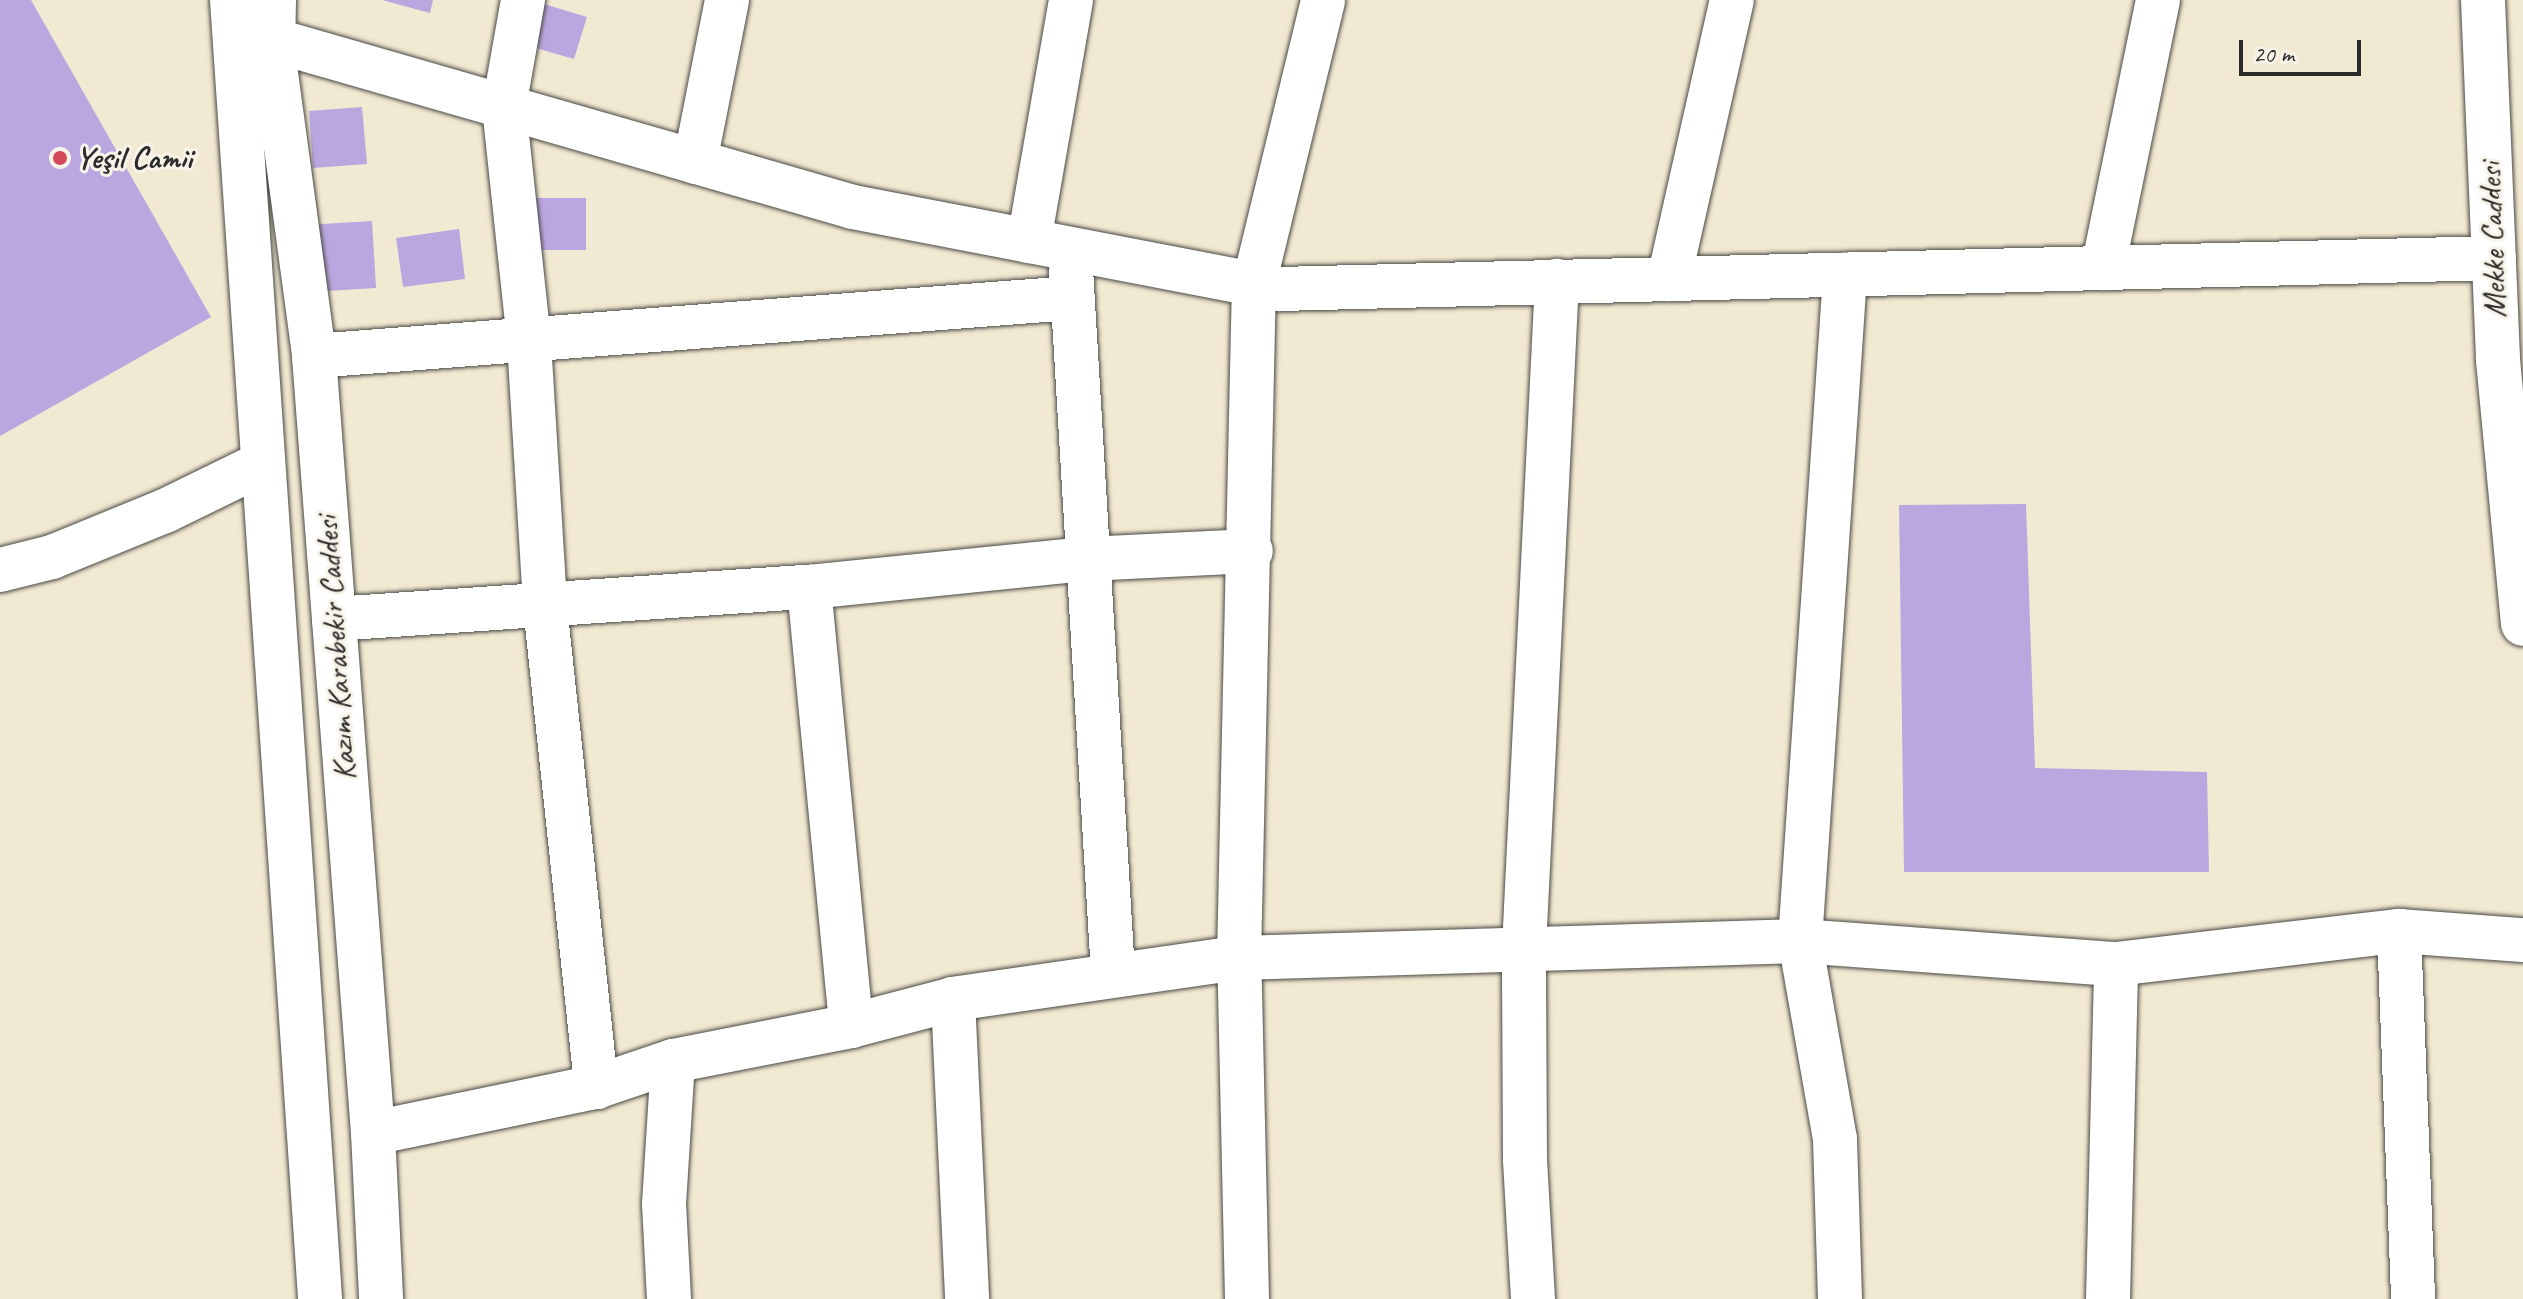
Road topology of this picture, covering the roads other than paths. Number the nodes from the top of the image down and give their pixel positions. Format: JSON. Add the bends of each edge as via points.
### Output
{"nodes":[{"id":1,"x":232,"y":0,"type":"edge"},
{"id":2,"x":523,"y":0,"type":"edge"},
{"id":3,"x":727,"y":0,"type":"edge"},
{"id":4,"x":1071,"y":0,"type":"edge"},
{"id":5,"x":1323,"y":0,"type":"edge"},
{"id":6,"x":1732,"y":0,"type":"edge"},
{"id":7,"x":2158,"y":0,"type":"edge"},
{"id":8,"x":2483,"y":0,"type":"edge"},
{"id":9,"x":273,"y":20,"type":"edge"},
{"id":10,"x":504,"y":107,"type":"junction"},
{"id":11,"x":695,"y":162,"type":"junction"},
{"id":12,"x":1049,"y":245,"type":"junction"},
{"id":13,"x":2494,"y":258,"type":"junction"},
{"id":14,"x":2103,"y":268,"type":"junction"},
{"id":15,"x":1845,"y":275,"type":"junction"},
{"id":16,"x":1669,"y":279,"type":"junction"},
{"id":17,"x":1557,"y":281,"type":"junction"},
{"id":18,"x":1254,"y":284,"type":"junction"},
{"id":19,"x":1072,"y":298,"type":"junction"},
{"id":20,"x":529,"y":342,"type":"junction"},
{"id":21,"x":314,"y":356,"type":"junction"},
{"id":22,"x":261,"y":464,"type":"junction"},
{"id":23,"x":1251,"y":551,"type":"junction"},
{"id":24,"x":1087,"y":559,"type":"junction"},
{"id":25,"x":0,"y":570,"type":"edge"},
{"id":26,"x":809,"y":587,"type":"junction"},
{"id":27,"x":545,"y":606,"type":"junction"},
{"id":28,"x":334,"y":619,"type":"junction"},
{"id":29,"x":2523,"y":624,"type":"edge"},
{"id":30,"x":2399,"y":931,"type":"junction"},
{"id":31,"x":2523,"y":940,"type":"edge"},
{"id":32,"x":1800,"y":941,"type":"junction"},
{"id":33,"x":1524,"y":948,"type":"junction"},
{"id":34,"x":1239,"y":958,"type":"junction"},
{"id":35,"x":2116,"y":964,"type":"junction"},
{"id":36,"x":1113,"y":973,"type":"junction"},
{"id":37,"x":953,"y":999,"type":"junction"},
{"id":38,"x":851,"y":1026,"type":"junction"},
{"id":39,"x":673,"y":1061,"type":"junction"},
{"id":40,"x":596,"y":1087,"type":"junction"},
{"id":41,"x":373,"y":1133,"type":"junction"},
{"id":42,"x":320,"y":1299,"type":"edge"},
{"id":43,"x":381,"y":1299,"type":"edge"},
{"id":44,"x":669,"y":1299,"type":"edge"},
{"id":45,"x":967,"y":1299,"type":"edge"},
{"id":46,"x":1247,"y":1299,"type":"edge"},
{"id":47,"x":1533,"y":1299,"type":"edge"},
{"id":48,"x":1840,"y":1299,"type":"edge"},
{"id":49,"x":2108,"y":1299,"type":"edge"},
{"id":50,"x":2413,"y":1299,"type":"edge"}],
"edges":[{"from":1,"to":22,"type":"street","name":"Kazım Karabekir Caddesi"},
{"from":2,"to":10,"type":"street"},
{"from":3,"to":11,"type":"street"},
{"from":4,"to":12,"type":"street"},
{"from":5,"to":18,"type":"street"},
{"from":6,"to":16,"type":"street"},
{"from":7,"to":14,"type":"street"},
{"from":8,"to":13,"type":"street","name":"Mekke Caddesi"},
{"from":9,"to":10,"type":"street"},
{"from":9,"to":21,"type":"street","name":"Kazım Karabekir Caddesi"},
{"from":10,"to":11,"type":"street"},
{"from":10,"to":20,"type":"street"},
{"from":11,"to":12,"type":"street","via":[[853,207]]},
{"from":12,"to":18,"type":"street"},
{"from":12,"to":19,"type":"street"},
{"from":13,"to":14,"type":"street"},
{"from":13,"to":29,"type":"street","name":"Mekke Caddesi"},
{"from":14,"to":15,"type":"street"},
{"from":15,"to":16,"type":"street"},
{"from":15,"to":32,"type":"street"},
{"from":16,"to":17,"type":"street"},
{"from":17,"to":18,"type":"street","via":[[1279,289]]},
{"from":17,"to":33,"type":"street"},
{"from":18,"to":23,"type":"street"},
{"from":19,"to":20,"type":"street"},
{"from":19,"to":24,"type":"street"},
{"from":20,"to":21,"type":"street"},
{"from":20,"to":27,"type":"street"},
{"from":21,"to":28,"type":"street","name":"Kazım Karabekir Caddesi"},
{"from":22,"to":25,"type":"street","via":[[52,557]]},
{"from":22,"to":42,"type":"street","name":"Kazım Karabekir Caddesi"},
{"from":23,"to":24,"type":"street"},
{"from":23,"to":34,"type":"street"},
{"from":24,"to":26,"type":"street"},
{"from":24,"to":36,"type":"street"},
{"from":26,"to":27,"type":"street"},
{"from":26,"to":38,"type":"street"},
{"from":27,"to":28,"type":"street"},
{"from":27,"to":40,"type":"street"},
{"from":28,"to":41,"type":"street","name":"Kazım Karabekir Caddesi"},
{"from":30,"to":31,"type":"street"},
{"from":30,"to":35,"type":"street"},
{"from":30,"to":50,"type":"street"},
{"from":32,"to":33,"type":"street"},
{"from":32,"to":35,"type":"street"},
{"from":32,"to":48,"type":"street","via":[[1835,1139]]},
{"from":33,"to":34,"type":"street"},
{"from":33,"to":47,"type":"street","via":[[1525,1160]]},
{"from":34,"to":36,"type":"street"},
{"from":34,"to":46,"type":"street"},
{"from":35,"to":49,"type":"street"},
{"from":36,"to":37,"type":"street"},
{"from":37,"to":38,"type":"street"},
{"from":37,"to":45,"type":"street"},
{"from":38,"to":39,"type":"street"},
{"from":39,"to":40,"type":"street"},
{"from":39,"to":44,"type":"street","via":[[664,1204]]},
{"from":40,"to":41,"type":"street"},
{"from":41,"to":43,"type":"street","name":"Kazım Karabekir Caddesi"}]}
